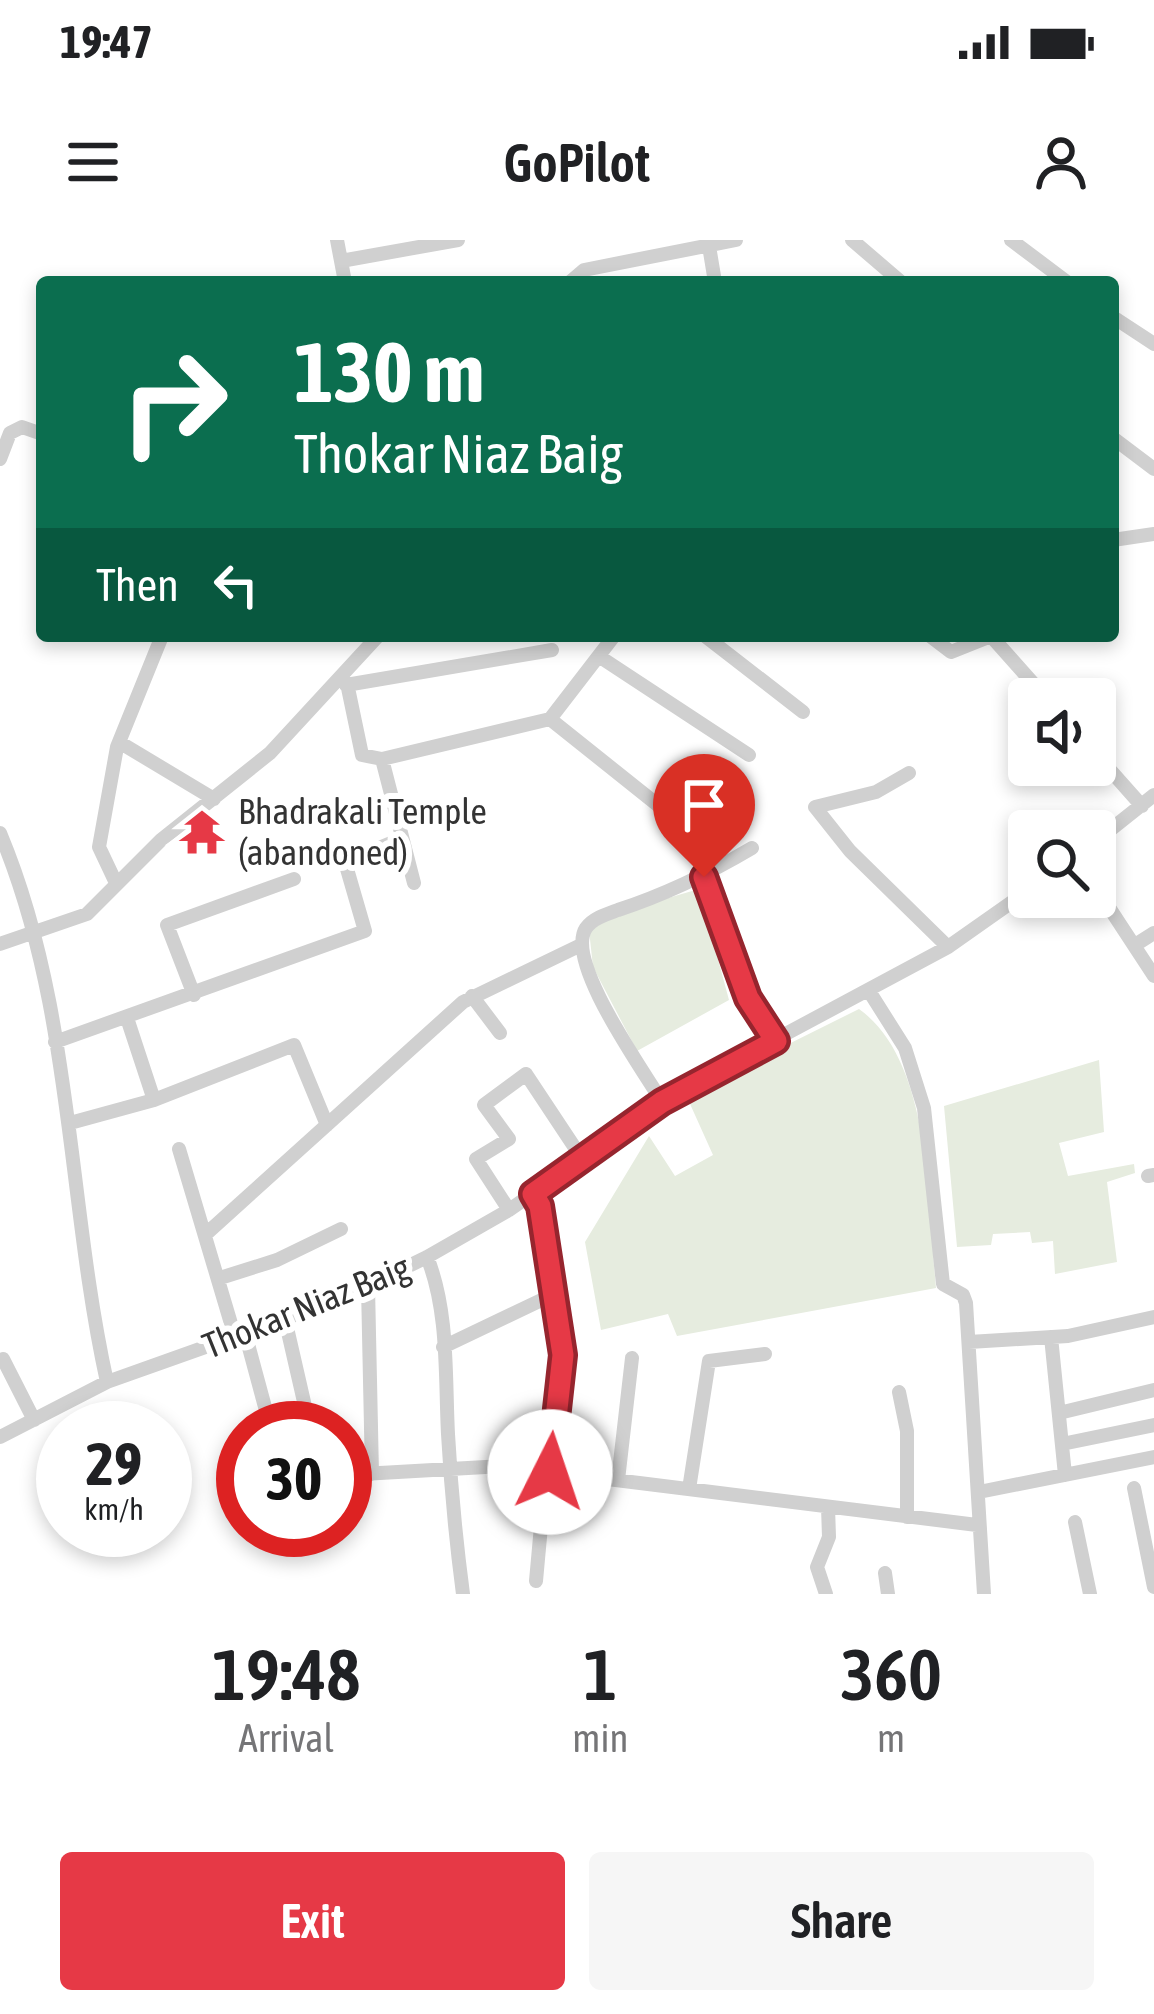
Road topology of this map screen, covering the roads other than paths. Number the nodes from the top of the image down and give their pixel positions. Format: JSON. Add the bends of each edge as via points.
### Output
{"nodes":[{"id":1,"x":337,"y":240,"type":"edge"},
{"id":2,"x":458,"y":240,"type":"edge"},
{"id":3,"x":736,"y":240,"type":"edge"},
{"id":4,"x":853,"y":240,"type":"edge"},
{"id":5,"x":1011,"y":240,"type":"edge"},
{"id":6,"x":709,"y":242,"type":"edge"},
{"id":7,"x":341,"y":261,"type":"junction"},
{"id":8,"x":344,"y":276,"type":"edge"},
{"id":9,"x":577,"y":276,"type":"edge"},
{"id":10,"x":714,"y":276,"type":"edge"},
{"id":11,"x":894,"y":276,"type":"edge"},
{"id":12,"x":1059,"y":276,"type":"edge"},
{"id":13,"x":1119,"y":321,"type":"edge"},
{"id":14,"x":1154,"y":344,"type":"edge"},
{"id":15,"x":36,"y":432,"type":"edge"},
{"id":16,"x":1119,"y":443,"type":"edge"},
{"id":17,"x":0,"y":459,"type":"edge"},
{"id":18,"x":1154,"y":469,"type":"edge"},
{"id":19,"x":1154,"y":534,"type":"edge"},
{"id":20,"x":1119,"y":539,"type":"edge"},
{"id":21,"x":160,"y":642,"type":"edge"},
{"id":22,"x":374,"y":642,"type":"edge"},
{"id":23,"x":610,"y":642,"type":"edge"},
{"id":24,"x":713,"y":642,"type":"edge"},
{"id":25,"x":938,"y":642,"type":"edge"},
{"id":26,"x":976,"y":642,"type":"edge"},
{"id":27,"x":996,"y":642,"type":"edge"},
{"id":28,"x":552,"y":650,"type":"dead end"},
{"id":29,"x":600,"y":657,"type":"junction"},
{"id":30,"x":1028,"y":678,"type":"edge"},
{"id":31,"x":344,"y":682,"type":"junction"},
{"id":32,"x":803,"y":712,"type":"dead end"},
{"id":33,"x":550,"y":719,"type":"junction"},
{"id":34,"x":119,"y":742,"type":"junction"},
{"id":35,"x":749,"y":755,"type":"dead end"},
{"id":36,"x":382,"y":759,"type":"junction"},
{"id":37,"x":1116,"y":772,"type":"edge"},
{"id":38,"x":909,"y":773,"type":"dead end"},
{"id":39,"x":214,"y":799,"type":"junction"},
{"id":40,"x":1148,"y":800,"type":"edge"},
{"id":41,"x":669,"y":814,"type":"dead end"},
{"id":42,"x":1116,"y":825,"type":"edge"},
{"id":43,"x":0,"y":833,"type":"edge"},
{"id":44,"x":401,"y":838,"type":"junction"},
{"id":45,"x":752,"y":848,"type":"dead end"},
{"id":46,"x":704,"y":877,"type":"junction"},
{"id":47,"x":294,"y":879,"type":"dead end"},
{"id":48,"x":116,"y":883,"type":"junction"},
{"id":49,"x":414,"y":883,"type":"dead end"},
{"id":50,"x":1008,"y":905,"type":"edge"},
{"id":51,"x":1116,"y":917,"type":"edge"},
{"id":52,"x":1154,"y":933,"type":"edge"},
{"id":53,"x":33,"y":936,"type":"junction"},
{"id":54,"x":0,"y":944,"type":"edge"},
{"id":55,"x":581,"y":944,"type":"junction"},
{"id":56,"x":1135,"y":945,"type":"junction"},
{"id":57,"x":949,"y":947,"type":"junction"},
{"id":58,"x":1154,"y":976,"type":"edge"},
{"id":59,"x":869,"y":991,"type":"junction"},
{"id":60,"x":194,"y":995,"type":"junction"},
{"id":61,"x":472,"y":996,"type":"junction"},
{"id":62,"x":127,"y":1018,"type":"junction"},
{"id":63,"x":500,"y":1034,"type":"dead end"},
{"id":64,"x":776,"y":1041,"type":"junction"},
{"id":65,"x":56,"y":1042,"type":"junction"},
{"id":66,"x":154,"y":1100,"type":"junction"},
{"id":67,"x":662,"y":1102,"type":"junction"},
{"id":68,"x":70,"y":1123,"type":"junction"},
{"id":69,"x":327,"y":1125,"type":"junction"},
{"id":70,"x":179,"y":1149,"type":"dead end"},
{"id":71,"x":584,"y":1160,"type":"junction"},
{"id":72,"x":533,"y":1194,"type":"junction"},
{"id":73,"x":509,"y":1210,"type":"junction"},
{"id":74,"x":340,"y":1229,"type":"dead end"},
{"id":75,"x":206,"y":1234,"type":"junction"},
{"id":76,"x":427,"y":1257,"type":"junction"},
{"id":77,"x":220,"y":1278,"type":"junction"},
{"id":78,"x":368,"y":1287,"type":"junction"},
{"id":79,"x":552,"y":1294,"type":"junction"},
{"id":80,"x":1154,"y":1317,"type":"edge"},
{"id":81,"x":285,"y":1319,"type":"junction"},
{"id":82,"x":240,"y":1335,"type":"junction"},
{"id":83,"x":1051,"y":1337,"type":"junction"},
{"id":84,"x":968,"y":1342,"type":"junction"},
{"id":85,"x":443,"y":1347,"type":"junction"},
{"id":86,"x":765,"y":1354,"type":"dead end"},
{"id":87,"x":632,"y":1358,"type":"dead end"},
{"id":88,"x":3,"y":1359,"type":"dead end"},
{"id":89,"x":107,"y":1382,"type":"junction"},
{"id":90,"x":1154,"y":1390,"type":"edge"},
{"id":91,"x":899,"y":1392,"type":"dead end"},
{"id":92,"x":263,"y":1401,"type":"edge"},
{"id":93,"x":304,"y":1401,"type":"edge"},
{"id":94,"x":370,"y":1401,"type":"edge"},
{"id":95,"x":1059,"y":1413,"type":"junction"},
{"id":96,"x":34,"y":1420,"type":"junction"},
{"id":97,"x":1154,"y":1425,"type":"edge"},
{"id":98,"x":0,"y":1437,"type":"edge"},
{"id":99,"x":1062,"y":1444,"type":"junction"},
{"id":100,"x":1154,"y":1456,"type":"edge"},
{"id":101,"x":450,"y":1470,"type":"junction"},
{"id":102,"x":548,"y":1472,"type":"junction"},
{"id":103,"x":372,"y":1474,"type":"edge"},
{"id":104,"x":1065,"y":1475,"type":"junction"},
{"id":105,"x":618,"y":1480,"type":"junction"},
{"id":106,"x":1134,"y":1488,"type":"dead end"},
{"id":107,"x":689,"y":1489,"type":"junction"},
{"id":108,"x":980,"y":1492,"type":"junction"},
{"id":109,"x":828,"y":1507,"type":"junction"},
{"id":110,"x":907,"y":1516,"type":"junction"},
{"id":111,"x":1075,"y":1522,"type":"dead end"},
{"id":112,"x":976,"y":1526,"type":"junction"},
{"id":113,"x":885,"y":1574,"type":"dead end"},
{"id":114,"x":536,"y":1581,"type":"dead end"},
{"id":115,"x":1154,"y":1587,"type":"edge"},
{"id":116,"x":463,"y":1594,"type":"edge"},
{"id":117,"x":826,"y":1594,"type":"edge"},
{"id":118,"x":888,"y":1594,"type":"edge"},
{"id":119,"x":984,"y":1594,"type":"edge"},
{"id":120,"x":1090,"y":1594,"type":"edge"}],
"edges":[{"from":1,"to":7,"type":"street"},
{"from":2,"to":7,"type":"street"},
{"from":3,"to":6,"type":"street"},
{"from":4,"to":11,"type":"street"},
{"from":5,"to":12,"type":"street"},
{"from":6,"to":9,"type":"street"},
{"from":6,"to":10,"type":"street"},
{"from":7,"to":8,"type":"street"},
{"from":13,"to":14,"type":"street"},
{"from":15,"to":17,"type":"street","via":[[10,433]]},
{"from":16,"to":18,"type":"street"},
{"from":19,"to":20,"type":"street"},
{"from":21,"to":34,"type":"street"},
{"from":22,"to":31,"type":"street"},
{"from":23,"to":29,"type":"street"},
{"from":24,"to":32,"type":"street"},
{"from":25,"to":26,"type":"street","via":[[952,652]]},
{"from":27,"to":30,"type":"street"},
{"from":28,"to":31,"type":"street"},
{"from":29,"to":33,"type":"street"},
{"from":29,"to":35,"type":"street"},
{"from":31,"to":36,"type":"street","via":[[362,755]]},
{"from":31,"to":39,"type":"street"},
{"from":33,"to":36,"type":"street"},
{"from":33,"to":41,"type":"street"},
{"from":34,"to":39,"type":"street"},
{"from":34,"to":48,"type":"street","via":[[99,848]]},
{"from":36,"to":44,"type":"street"},
{"from":37,"to":40,"type":"street"},
{"from":38,"to":57,"type":"street","via":[[876,792],[815,807]]},
{"from":39,"to":48,"type":"street"},
{"from":40,"to":42,"type":"street"},
{"from":43,"to":53,"type":"street"},
{"from":44,"to":49,"type":"street"},
{"from":44,"to":60,"type":"street","via":[[345,862],[365,932]]},
{"from":45,"to":46,"type":"street"},
{"from":46,"to":55,"type":"street","via":[[604,915]]},
{"from":46,"to":64,"type":"street","via":[[748,998]]},
{"from":47,"to":60,"type":"street","via":[[167,926]]},
{"from":48,"to":53,"type":"street","via":[[87,914]]},
{"from":50,"to":57,"type":"street","name":"Thokar Niaz Baig"},
{"from":51,"to":56,"type":"street"},
{"from":52,"to":56,"type":"street"},
{"from":53,"to":54,"type":"street"},
{"from":53,"to":65,"type":"street"},
{"from":55,"to":61,"type":"street"},
{"from":55,"to":67,"type":"street","via":[[604,1006]]},
{"from":56,"to":58,"type":"street"},
{"from":57,"to":59,"type":"street","name":"Thokar Niaz Baig"},
{"from":59,"to":64,"type":"street","name":"Thokar Niaz Baig"},
{"from":59,"to":84,"type":"street","via":[[914,1072],[930,1142],[943,1284],[965,1299]]},
{"from":60,"to":62,"type":"street"},
{"from":61,"to":63,"type":"street"},
{"from":61,"to":69,"type":"street"},
{"from":62,"to":65,"type":"street"},
{"from":62,"to":66,"type":"street"},
{"from":64,"to":67,"type":"street","name":"Thokar Niaz Baig"},
{"from":65,"to":68,"type":"street"},
{"from":66,"to":68,"type":"street"},
{"from":66,"to":69,"type":"street","via":[[294,1045]]},
{"from":67,"to":71,"type":"street","name":"Thokar Niaz Baig"},
{"from":68,"to":89,"type":"street"},
{"from":69,"to":75,"type":"street"},
{"from":70,"to":75,"type":"street"},
{"from":71,"to":72,"type":"street","name":"Thokar Niaz Baig"},
{"from":71,"to":73,"type":"street","via":[[526,1074],[494,1095],[484,1105],[509,1139],[476,1160]]},
{"from":72,"to":73,"type":"street","name":"Thokar Niaz Baig"},
{"from":72,"to":79,"type":"street"},
{"from":73,"to":76,"type":"street","name":"Thokar Niaz Baig"},
{"from":74,"to":77,"type":"street"},
{"from":75,"to":77,"type":"street"},
{"from":76,"to":78,"type":"street","name":"Thokar Niaz Baig"},
{"from":76,"to":85,"type":"street"},
{"from":77,"to":82,"type":"street"},
{"from":78,"to":81,"type":"street","name":"Thokar Niaz Baig"},
{"from":78,"to":94,"type":"street"},
{"from":79,"to":85,"type":"street"},
{"from":79,"to":102,"type":"street","via":[[563,1355]]},
{"from":80,"to":83,"type":"street"},
{"from":81,"to":82,"type":"street","name":"Thokar Niaz Baig"},
{"from":81,"to":93,"type":"street"},
{"from":82,"to":89,"type":"street","name":"Thokar Niaz Baig"},
{"from":82,"to":92,"type":"street"},
{"from":83,"to":84,"type":"street"},
{"from":83,"to":95,"type":"street"},
{"from":84,"to":108,"type":"street"},
{"from":85,"to":101,"type":"street"},
{"from":86,"to":107,"type":"street","via":[[709,1361]]},
{"from":87,"to":105,"type":"street"},
{"from":88,"to":96,"type":"street"},
{"from":89,"to":96,"type":"street","name":"Thokar Niaz Baig"},
{"from":90,"to":95,"type":"street"},
{"from":91,"to":110,"type":"street"},
{"from":95,"to":99,"type":"street"},
{"from":96,"to":98,"type":"street","name":"Thokar Niaz Baig"},
{"from":97,"to":99,"type":"street"},
{"from":99,"to":104,"type":"street"},
{"from":100,"to":104,"type":"street"},
{"from":101,"to":102,"type":"street"},
{"from":101,"to":103,"type":"street"},
{"from":101,"to":116,"type":"street"},
{"from":102,"to":105,"type":"street"},
{"from":102,"to":114,"type":"street"},
{"from":104,"to":108,"type":"street"},
{"from":105,"to":107,"type":"street"},
{"from":106,"to":115,"type":"street"},
{"from":107,"to":109,"type":"street"},
{"from":108,"to":112,"type":"street"},
{"from":109,"to":110,"type":"street"},
{"from":109,"to":117,"type":"street","via":[[818,1567]]},
{"from":110,"to":112,"type":"street"},
{"from":111,"to":120,"type":"street"},
{"from":112,"to":119,"type":"street"},
{"from":113,"to":118,"type":"street"}]}
